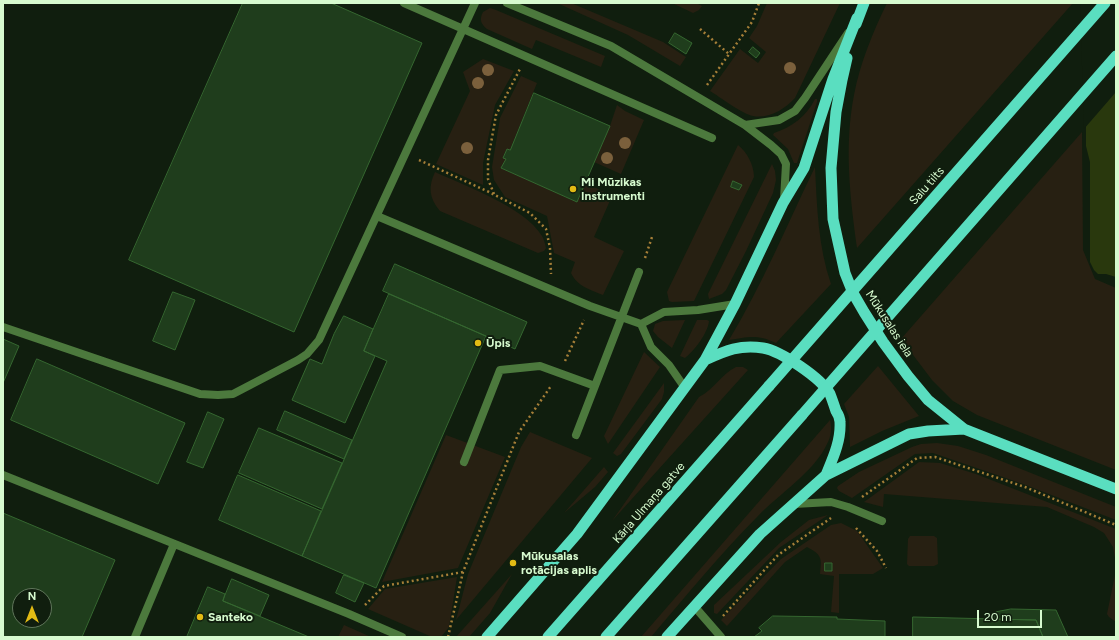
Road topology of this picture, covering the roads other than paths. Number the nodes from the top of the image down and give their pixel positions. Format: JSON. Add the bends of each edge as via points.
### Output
{"nodes":[{"id":1,"x":404,"y":3,"type":"edge"},
{"id":2,"x":475,"y":3,"type":"edge"},
{"id":3,"x":507,"y":3,"type":"edge"},
{"id":4,"x":864,"y":3,"type":"edge"},
{"id":5,"x":1105,"y":3,"type":"edge"},
{"id":6,"x":857,"y":18,"type":"junction"},
{"id":7,"x":462,"y":28,"type":"junction"},
{"id":8,"x":1116,"y":56,"type":"edge"},
{"id":9,"x":745,"y":125,"type":"junction"},
{"id":10,"x":712,"y":138,"type":"dead end"},
{"id":11,"x":783,"y":203,"type":"junction"},
{"id":12,"x":376,"y":216,"type":"junction"},
{"id":13,"x":639,"y":272,"type":"road end"},
{"id":14,"x":735,"y":304,"type":"junction"},
{"id":15,"x":621,"y":316,"type":"junction"},
{"id":16,"x":641,"y":324,"type":"junction"},
{"id":17,"x":3,"y":327,"type":"edge"},
{"id":18,"x":705,"y":360,"type":"junction"},
{"id":19,"x":595,"y":386,"type":"junction"},
{"id":20,"x":769,"y":386,"type":"joint"},
{"id":21,"x":685,"y":388,"type":"junction"},
{"id":22,"x":964,"y":429,"type":"junction"},
{"id":23,"x":576,"y":435,"type":"dead end"},
{"id":24,"x":464,"y":462,"type":"dead end"},
{"id":25,"x":3,"y":475,"type":"edge"},
{"id":26,"x":826,"y":475,"type":"junction"},
{"id":27,"x":1116,"y":489,"type":"edge"},
{"id":28,"x":794,"y":504,"type":"junction"},
{"id":29,"x":882,"y":521,"type":"dead end"},
{"id":30,"x":174,"y":544,"type":"junction"},
{"id":31,"x":694,"y":606,"type":"junction"},
{"id":32,"x":135,"y":637,"type":"edge"},
{"id":33,"x":402,"y":637,"type":"edge"},
{"id":34,"x":487,"y":637,"type":"edge"},
{"id":35,"x":548,"y":637,"type":"edge"},
{"id":36,"x":606,"y":637,"type":"edge"},
{"id":37,"x":667,"y":637,"type":"edge"},
{"id":38,"x":721,"y":637,"type":"edge"}],
"edges":[{"from":1,"to":7,"type":"street"},
{"from":2,"to":7,"type":"street"},
{"from":3,"to":9,"type":"street","via":[[611,46]]},
{"from":4,"to":6,"type":"highway","name":"Mūkusalas iela"},
{"from":5,"to":20,"type":"highway","name":"Salu tilts","bridge":true},
{"from":6,"to":9,"type":"street","via":[[795,111],[779,120]]},
{"from":6,"to":11,"type":"highway","via":[[832,79],[804,168]]},
{"from":6,"to":22,"type":"highway","name":"Mūkusalas iela","via":[[836,112],[831,168],[833,219],[845,273],[864,312],[908,376],[928,400]]},
{"from":7,"to":10,"type":"street"},
{"from":7,"to":12,"type":"street"},
{"from":8,"to":36,"type":"highway","bridge":true},
{"from":9,"to":11,"type":"street","via":[[781,154],[786,164]]},
{"from":11,"to":14,"type":"highway"},
{"from":12,"to":15,"type":"street","via":[[590,306]]},
{"from":12,"to":17,"type":"street","via":[[319,340],[298,360],[233,394],[200,394]]},
{"from":13,"to":15,"type":"street"},
{"from":14,"to":16,"type":"street","via":[[664,312]]},
{"from":14,"to":18,"type":"highway"},
{"from":15,"to":16,"type":"street"},
{"from":15,"to":19,"type":"street"},
{"from":16,"to":21,"type":"street","via":[[651,347],[669,365]]},
{"from":18,"to":21,"type":"highway"},
{"from":18,"to":26,"type":"highway","via":[[728,349],[764,348],[794,362],[816,378],[829,393],[840,421],[838,444]]},
{"from":19,"to":23,"type":"street"},
{"from":19,"to":24,"type":"street","via":[[540,366],[500,370]]},
{"from":20,"to":35,"type":"highway","name":"Kārļa Ulmaņa gatve"},
{"from":21,"to":34,"type":"highway","via":[[577,534]]},
{"from":22,"to":26,"type":"highway","via":[[909,434]]},
{"from":22,"to":27,"type":"highway","name":"Mūkusalas iela"},
{"from":25,"to":30,"type":"street"},
{"from":26,"to":28,"type":"highway"},
{"from":28,"to":29,"type":"street","via":[[831,502]]},
{"from":28,"to":31,"type":"highway","via":[[760,534]]},
{"from":30,"to":32,"type":"street"},
{"from":30,"to":33,"type":"street"},
{"from":31,"to":37,"type":"highway"},
{"from":31,"to":38,"type":"street"}]}
